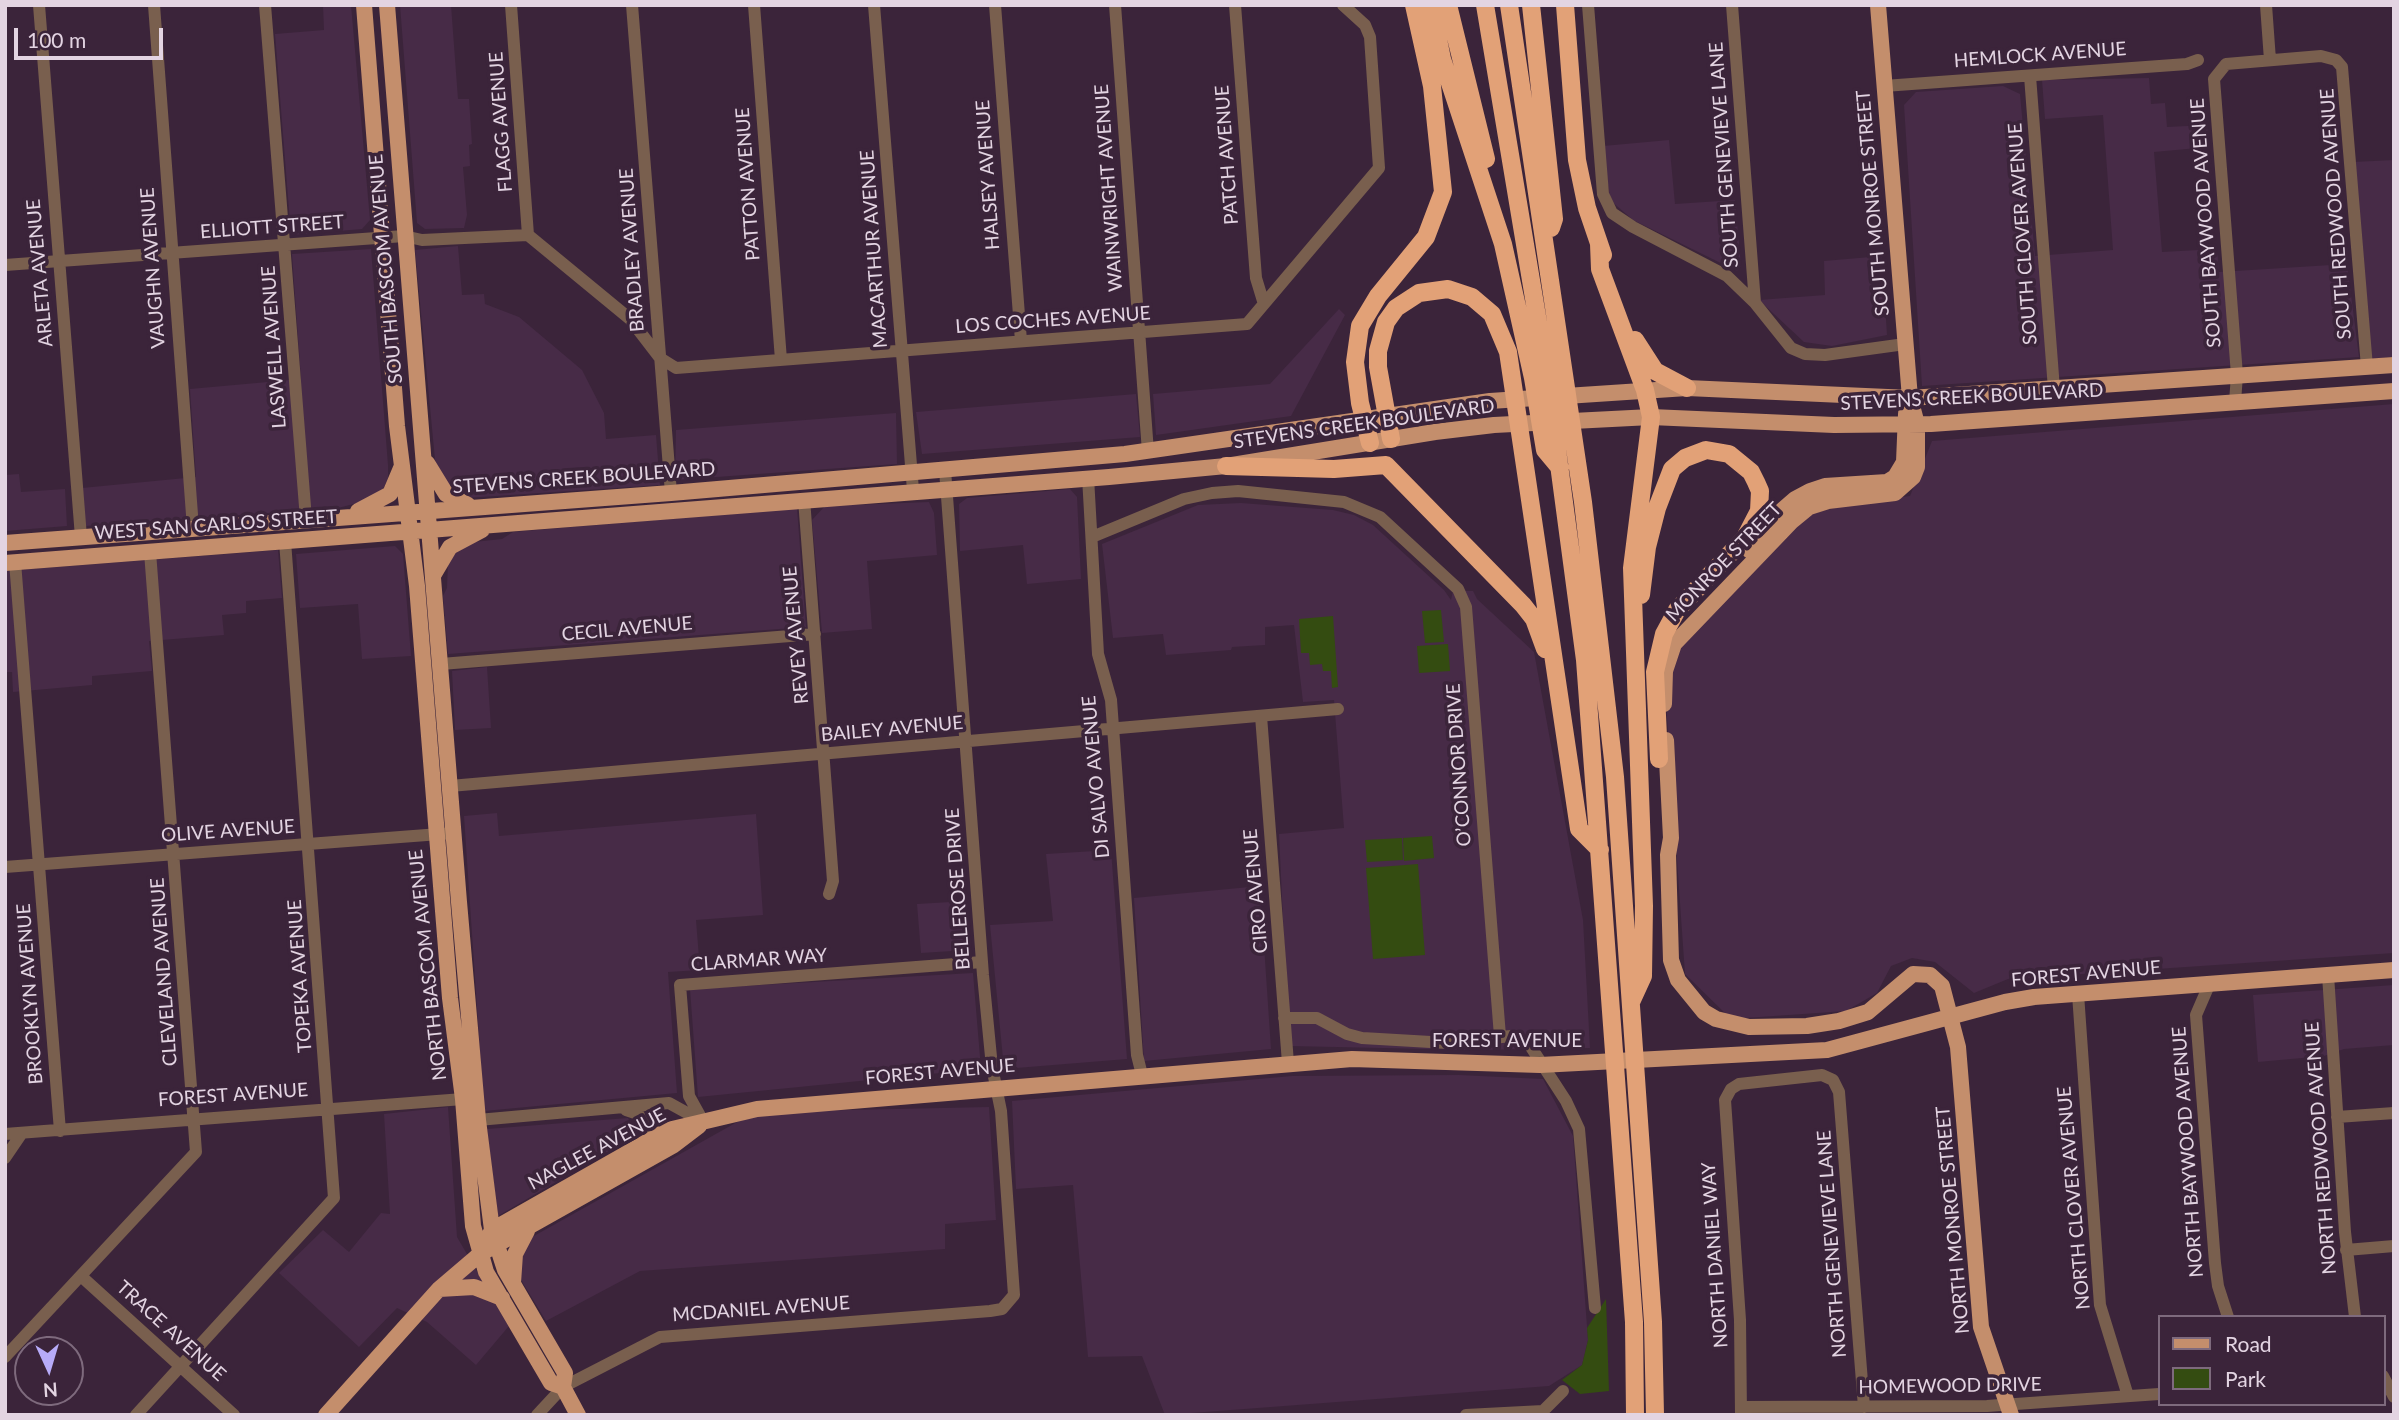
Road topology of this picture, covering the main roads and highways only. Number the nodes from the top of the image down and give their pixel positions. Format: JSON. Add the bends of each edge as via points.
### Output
{"nodes":[{"id":1,"x":364,"y":5,"type":"edge"},
{"id":2,"x":387,"y":5,"type":"edge"},
{"id":3,"x":1403,"y":5,"type":"edge"},
{"id":4,"x":1414,"y":5,"type":"edge"},
{"id":5,"x":1431,"y":5,"type":"edge"},
{"id":6,"x":1448,"y":5,"type":"edge"},
{"id":7,"x":1485,"y":5,"type":"edge"},
{"id":8,"x":1508,"y":5,"type":"edge"},
{"id":9,"x":1531,"y":5,"type":"edge"},
{"id":10,"x":1565,"y":5,"type":"edge"},
{"id":11,"x":1878,"y":5,"type":"edge"},
{"id":12,"x":1440,"y":137,"type":"junction"},
{"id":13,"x":1546,"y":242,"type":"junction"},
{"id":14,"x":1503,"y":244,"type":"junction"},
{"id":15,"x":1599,"y":244,"type":"junction"},
{"id":16,"x":2394,"y":365,"type":"edge"},
{"id":17,"x":1687,"y":388,"type":"junction"},
{"id":18,"x":1637,"y":390,"type":"junction"},
{"id":19,"x":2394,"y":391,"type":"edge"},
{"id":20,"x":1910,"y":398,"type":"junction"},
{"id":21,"x":1386,"y":416,"type":"junction"},
{"id":22,"x":1642,"y":417,"type":"junction"},
{"id":23,"x":1365,"y":420,"type":"junction"},
{"id":24,"x":1910,"y":425,"type":"junction"},
{"id":25,"x":1391,"y":439,"type":"junction"},
{"id":26,"x":1370,"y":443,"type":"junction"},
{"id":27,"x":1125,"y":454,"type":"junction"},
{"id":28,"x":423,"y":456,"type":"junction"},
{"id":29,"x":403,"y":459,"type":"junction"},
{"id":30,"x":1226,"y":466,"type":"junction"},
{"id":31,"x":1560,"y":468,"type":"junction"},
{"id":32,"x":1088,"y":477,"type":"junction"},
{"id":33,"x":743,"y":487,"type":"junction"},
{"id":34,"x":474,"y":507,"type":"junction"},
{"id":35,"x":428,"y":510,"type":"junction"},
{"id":36,"x":676,"y":510,"type":"junction"},
{"id":37,"x":409,"y":512,"type":"junction"},
{"id":38,"x":346,"y":516,"type":"junction"},
{"id":39,"x":493,"y":524,"type":"junction"},
{"id":40,"x":193,"y":528,"type":"junction"},
{"id":41,"x":430,"y":529,"type":"junction"},
{"id":42,"x":411,"y":531,"type":"junction"},
{"id":43,"x":118,"y":534,"type":"junction"},
{"id":44,"x":5,"y":543,"type":"edge"},
{"id":45,"x":95,"y":556,"type":"junction"},
{"id":46,"x":10,"y":562,"type":"edge"},
{"id":47,"x":434,"y":574,"type":"junction"},
{"id":48,"x":1634,"y":622,"type":"junction"},
{"id":49,"x":1560,"y":695,"type":"junction"},
{"id":50,"x":1659,"y":759,"type":"junction"},
{"id":51,"x":445,"y":834,"type":"junction"},
{"id":52,"x":1600,"y":850,"type":"junction"},
{"id":53,"x":1668,"y":855,"type":"junction"},
{"id":54,"x":2394,"y":970,"type":"edge"},
{"id":55,"x":1631,"y":1002,"type":"junction"},
{"id":56,"x":1952,"y":1017,"type":"junction"},
{"id":57,"x":704,"y":1123,"type":"junction"},
{"id":58,"x":530,"y":1226,"type":"junction"},
{"id":59,"x":492,"y":1230,"type":"junction"},
{"id":60,"x":496,"y":1247,"type":"junction"},
{"id":61,"x":480,"y":1254,"type":"junction"},
{"id":62,"x":513,"y":1284,"type":"junction"},
{"id":63,"x":439,"y":1289,"type":"junction"},
{"id":64,"x":502,"y":1298,"type":"junction"},
{"id":65,"x":563,"y":1387,"type":"junction"},
{"id":66,"x":2009,"y":1410,"type":"edge"},
{"id":67,"x":326,"y":1415,"type":"edge"},
{"id":68,"x":578,"y":1415,"type":"edge"},
{"id":69,"x":1635,"y":1415,"type":"edge"},
{"id":70,"x":1655,"y":1415,"type":"edge"}],
"edges":[{"from":1,"to":29,"type":"main road","name":"SOUTH BASCOM AVENUE"},
{"from":2,"to":28,"type":"main road","name":"SOUTH BASCOM AVENUE"},
{"from":3,"to":12,"type":"highway"},
{"from":4,"to":12,"type":"highway"},
{"from":5,"to":14,"type":"highway","via":[[1442,59]]},
{"from":6,"to":14,"type":"highway","via":[[1502,223]]},
{"from":7,"to":31,"type":"highway"},
{"from":8,"to":13,"type":"highway"},
{"from":9,"to":13,"type":"highway","via":[[1554,219]]},
{"from":10,"to":15,"type":"highway","via":[[1577,160]]},
{"from":11,"to":20,"type":"main road","name":"SOUTH MONROE STREET"},
{"from":12,"to":23,"type":"highway","via":[[1443,192],[1437,217],[1419,249],[1378,296],[1360,326],[1355,362]]},
{"from":13,"to":55,"type":"highway","via":[[1602,655]]},
{"from":14,"to":31,"type":"highway","via":[[1545,450]]},
{"from":15,"to":17,"type":"highway","via":[[1641,353],[1655,371]]},
{"from":15,"to":18,"type":"highway","via":[[1600,269]]},
{"from":16,"to":20,"type":"main road","name":"STEVENS CREEK BOULEVARD"},
{"from":17,"to":18,"type":"main road","name":"STEVENS CREEK BOULEVARD"},
{"from":17,"to":20,"type":"main road","name":"STEVENS CREEK BOULEVARD"},
{"from":18,"to":21,"type":"main road","name":"STEVENS CREEK BOULEVARD","via":[[1490,401]]},
{"from":18,"to":22,"type":"highway"},
{"from":19,"to":24,"type":"main road","name":"STEVENS CREEK BOULEVARD"},
{"from":20,"to":24,"type":"main road","name":"SOUTH MONROE STREET"},
{"from":21,"to":23,"type":"main road","name":"STEVENS CREEK BOULEVARD"},
{"from":21,"to":25,"type":"highway"},
{"from":21,"to":49,"type":"highway","via":[[1378,351],[1386,321],[1396,308],[1419,293],[1448,289],[1483,305],[1499,326],[1508,352]]},
{"from":22,"to":24,"type":"main road","name":"STEVENS CREEK BOULEVARD"},
{"from":22,"to":25,"type":"main road","name":"STEVENS CREEK BOULEVARD","via":[[1494,425]]},
{"from":22,"to":48,"type":"highway","via":[[1632,568]]},
{"from":23,"to":26,"type":"highway"},
{"from":23,"to":27,"type":"main road","name":"STEVENS CREEK BOULEVARD"},
{"from":24,"to":50,"type":"main road","name":"MONROE STREET","via":[[1904,462],[1895,477],[1887,482],[1825,486],[1795,499],[1772,519],[1762,537],[1680,625],[1665,649],[1660,671]]},
{"from":24,"to":53,"type":"main road","name":"MONROE STREET","via":[[1917,467],[1906,485],[1886,495],[1828,501],[1802,511],[1670,652],[1664,684]]},
{"from":25,"to":26,"type":"main road","name":"STEVENS CREEK BOULEVARD"},
{"from":26,"to":30,"type":"main road","name":"STEVENS CREEK BOULEVARD"},
{"from":27,"to":32,"type":"main road"},
{"from":27,"to":33,"type":"main road","name":"STEVENS CREEK BOULEVARD"},
{"from":28,"to":34,"type":"main road","via":[[446,494]]},
{"from":28,"to":35,"type":"main road","name":"SOUTH BASCOM AVENUE"},
{"from":29,"to":37,"type":"main road","name":"SOUTH BASCOM AVENUE"},
{"from":29,"to":38,"type":"main road","via":[[396,484],[385,498]]},
{"from":30,"to":32,"type":"main road","name":"STEVENS CREEK BOULEVARD"},
{"from":30,"to":49,"type":"highway","via":[[1334,469],[1380,464],[1392,469],[1534,619]]},
{"from":31,"to":52,"type":"highway","via":[[1585,660]]},
{"from":32,"to":36,"type":"main road","name":"STEVENS CREEK BOULEVARD"},
{"from":33,"to":34,"type":"main road","name":"STEVENS CREEK BOULEVARD"},
{"from":33,"to":36,"type":"main road","name":"STEVENS CREEK BOULEVARD","via":[[724,497],[687,500]]},
{"from":34,"to":35,"type":"main road","name":"STEVENS CREEK BOULEVARD"},
{"from":35,"to":37,"type":"main road","name":"WEST SAN CARLOS STREET"},
{"from":35,"to":41,"type":"main road","name":"SOUTH BASCOM AVENUE"},
{"from":36,"to":39,"type":"main road","name":"STEVENS CREEK BOULEVARD"},
{"from":37,"to":38,"type":"main road","name":"WEST SAN CARLOS STREET"},
{"from":37,"to":42,"type":"main road","name":"NORTH BASCOM AVENUE"},
{"from":38,"to":40,"type":"main road","name":"WEST SAN CARLOS STREET"},
{"from":39,"to":41,"type":"main road","name":"STEVENS CREEK BOULEVARD"},
{"from":39,"to":47,"type":"main road","via":[[450,547]]},
{"from":40,"to":43,"type":"main road","name":"WEST SAN CARLOS STREET"},
{"from":40,"to":45,"type":"main road","via":[[177,539],[128,544]]},
{"from":41,"to":42,"type":"main road","name":"WEST SAN CARLOS STREET"},
{"from":41,"to":47,"type":"main road","name":"NORTH BASCOM AVENUE"},
{"from":42,"to":45,"type":"main road","name":"WEST SAN CARLOS STREET"},
{"from":42,"to":51,"type":"main road","name":"NORTH BASCOM AVENUE"},
{"from":43,"to":44,"type":"main road","name":"WEST SAN CARLOS STREET"},
{"from":43,"to":46,"type":"main road","via":[[33,550]]},
{"from":45,"to":46,"type":"main road","name":"WEST SAN CARLOS STREET"},
{"from":47,"to":51,"type":"main road","name":"NORTH BASCOM AVENUE","via":[[450,786]]},
{"from":48,"to":50,"type":"highway","via":[[1654,521],[1672,469],[1706,450],[1729,454],[1751,472],[1760,491],[1759,511],[1745,538],[1677,611],[1664,634],[1655,672]]},
{"from":48,"to":55,"type":"highway","via":[[1644,906],[1643,976]]},
{"from":49,"to":52,"type":"highway","via":[[1579,830]]},
{"from":50,"to":53,"type":"main road","name":"MONROE STREET"},
{"from":51,"to":59,"type":"main road","name":"NORTH BASCOM AVENUE"},
{"from":51,"to":61,"type":"main road","name":"NORTH BASCOM AVENUE","via":[[450,998],[473,1226]]},
{"from":52,"to":69,"type":"highway","via":[[1634,1322]]},
{"from":53,"to":56,"type":"main road","name":"MONROE STREET","via":[[1671,960],[1678,980],[1704,1012],[1749,1027],[1830,1023],[1868,1012],[1906,978],[1919,973],[1937,979]]},
{"from":54,"to":56,"type":"main road","name":"FOREST AVENUE","via":[[2010,1000]]},
{"from":55,"to":70,"type":"highway","via":[[1654,1322]]},
{"from":56,"to":57,"type":"main road","name":"FOREST AVENUE","via":[[1848,1046],[1800,1052],[1540,1065],[1352,1059],[1288,1063],[790,1105]]},
{"from":56,"to":66,"type":"main road","name":"NORTH MONROE STREET","via":[[1981,1327]]},
{"from":57,"to":58,"type":"main road","name":"NAGLEE AVENUE","via":[[674,1145]]},
{"from":57,"to":59,"type":"main road","name":"NAGLEE AVENUE","via":[[668,1130]]},
{"from":58,"to":60,"type":"main road","name":"NAGLEE AVENUE"},
{"from":58,"to":62,"type":"main road","via":[[517,1247]]},
{"from":59,"to":60,"type":"main road","name":"NORTH BASCOM AVENUE"},
{"from":59,"to":61,"type":"main road","name":"NAGLEE AVENUE"},
{"from":60,"to":61,"type":"main road","name":"NAGLEE AVENUE"},
{"from":60,"to":62,"type":"main road","name":"NORTH BASCOM AVENUE"},
{"from":61,"to":63,"type":"main road","name":"NAGLEE AVENUE"},
{"from":61,"to":64,"type":"main road","name":"NORTH BASCOM AVENUE"},
{"from":62,"to":65,"type":"main road","name":"NORTH BASCOM AVENUE","via":[[565,1373]]},
{"from":63,"to":64,"type":"main road","via":[[474,1287]]},
{"from":63,"to":67,"type":"main road","name":"NAGLEE AVENUE"},
{"from":64,"to":65,"type":"main road","name":"NORTH BASCOM AVENUE","via":[[551,1382]]},
{"from":65,"to":68,"type":"main road","name":"NORTH BASCOM AVENUE"}]}
